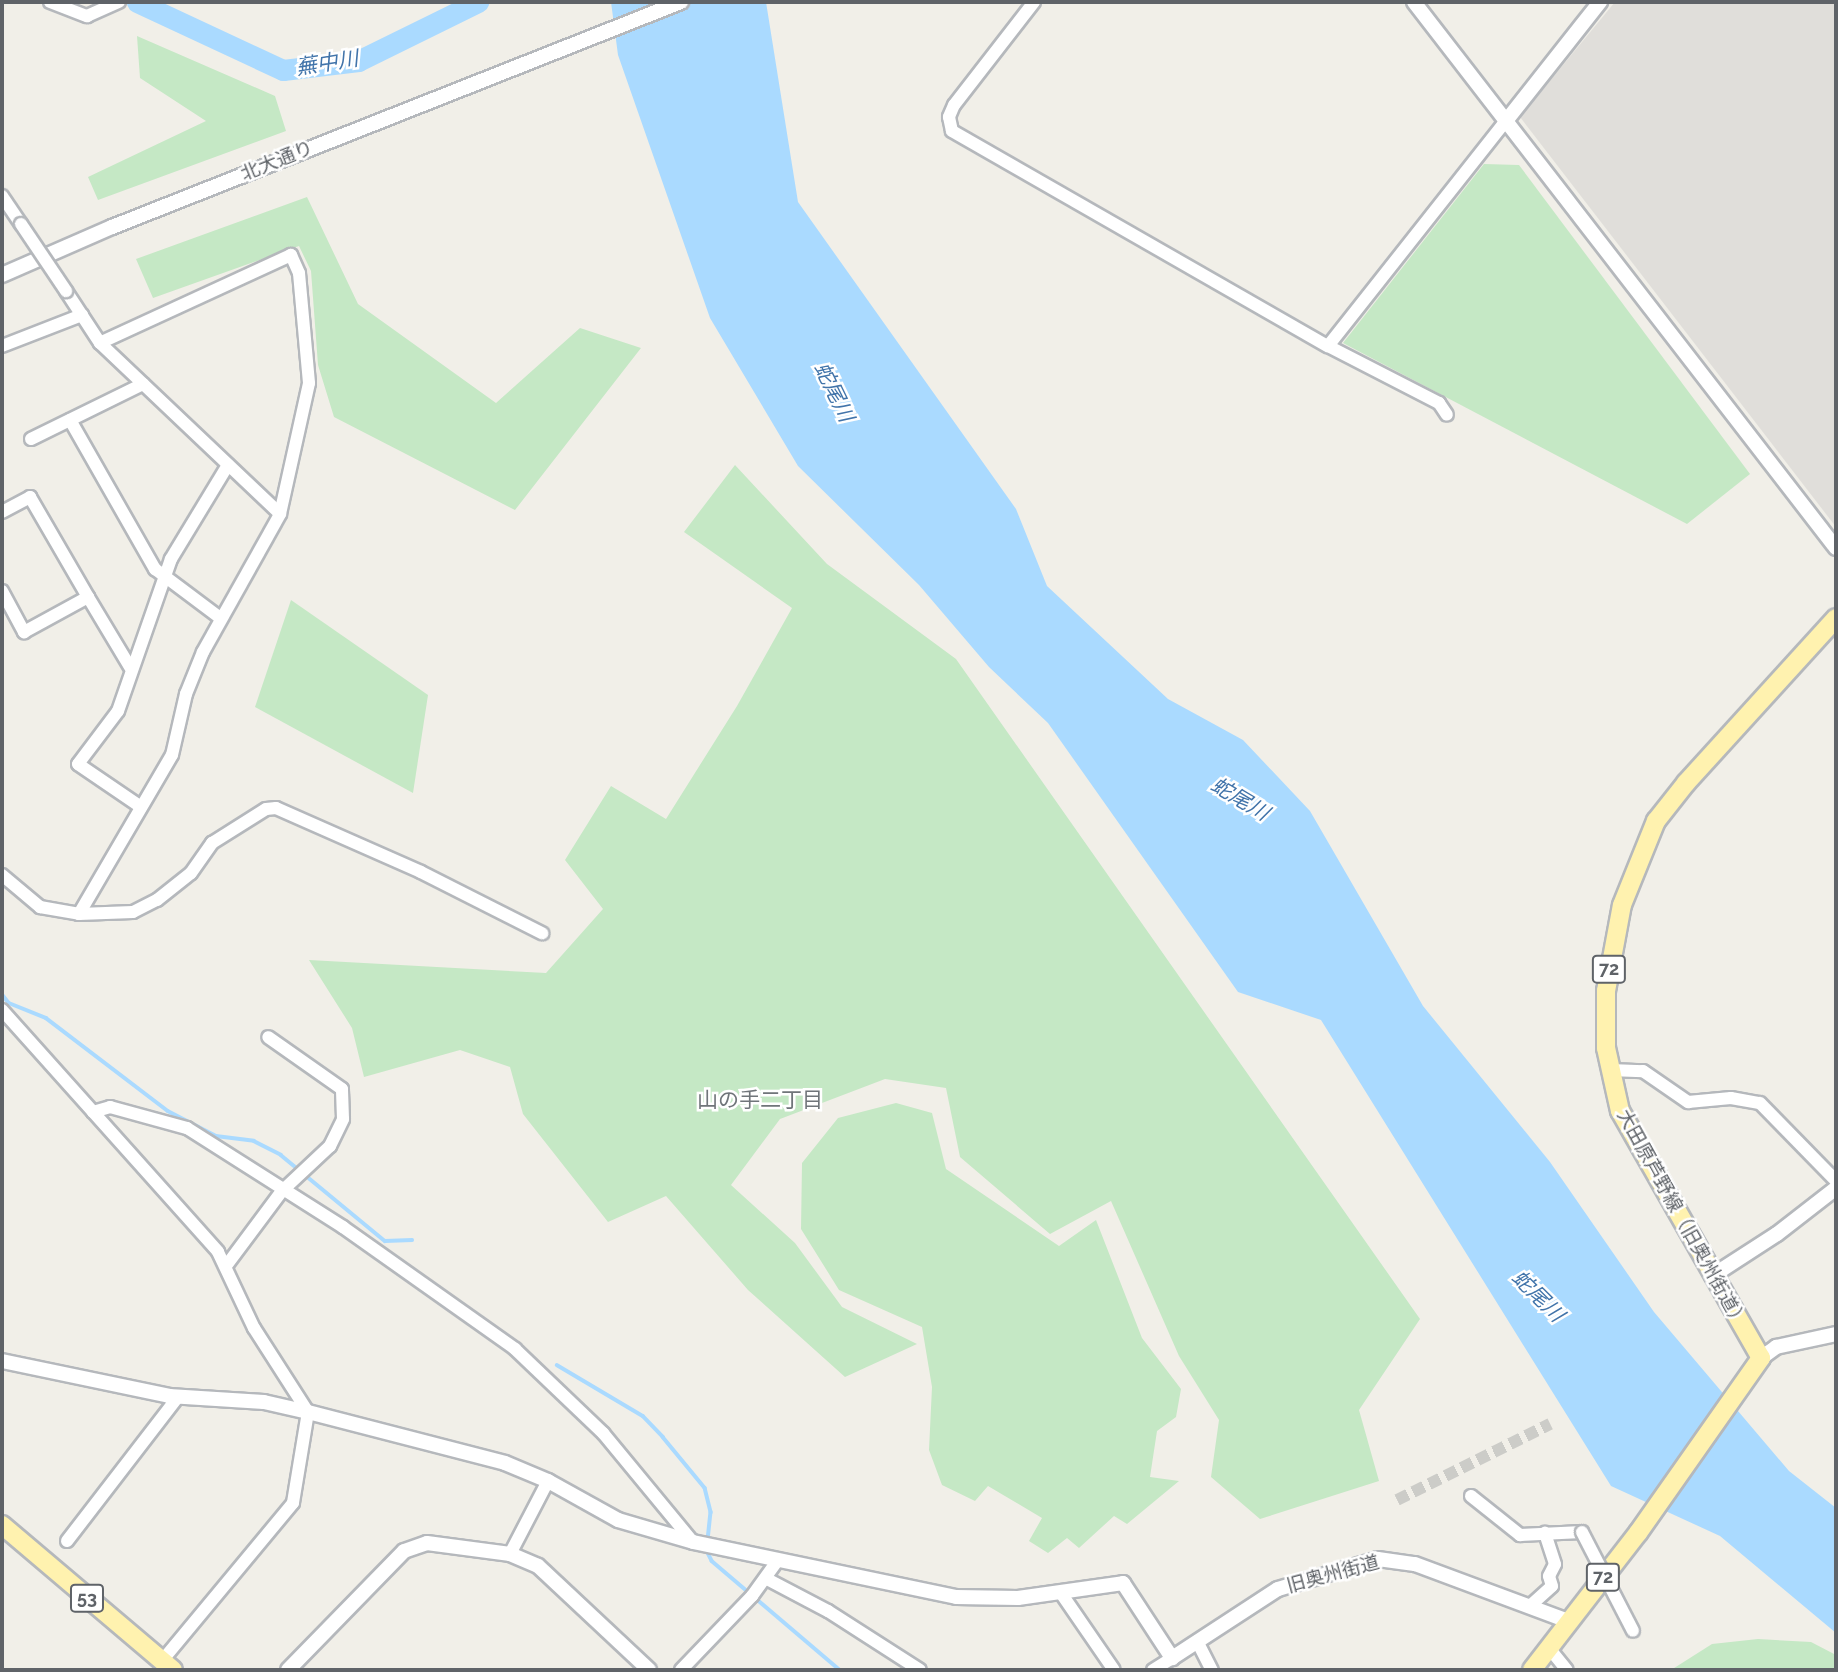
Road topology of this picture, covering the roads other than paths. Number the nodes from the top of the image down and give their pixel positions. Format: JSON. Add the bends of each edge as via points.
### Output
{"nodes":[{"id":1,"x":50,"y":2,"type":"edge"},
{"id":2,"x":119,"y":2,"type":"edge"},
{"id":3,"x":681,"y":2,"type":"edge"},
{"id":4,"x":1034,"y":2,"type":"edge"},
{"id":5,"x":1415,"y":2,"type":"edge"},
{"id":6,"x":1600,"y":2,"type":"edge"},
{"id":7,"x":1506,"y":121,"type":"junction"},
{"id":8,"x":2,"y":196,"type":"edge"},
{"id":9,"x":2,"y":275,"type":"edge"},
{"id":10,"x":82,"y":315,"type":"junction"},
{"id":11,"x":100,"y":342,"type":"junction"},
{"id":12,"x":2,"y":346,"type":"edge"},
{"id":13,"x":1328,"y":346,"type":"junction"},
{"id":14,"x":143,"y":384,"type":"junction"},
{"id":15,"x":1447,"y":415,"type":"dead end"},
{"id":16,"x":70,"y":420,"type":"junction"},
{"id":17,"x":31,"y":439,"type":"dead end"},
{"id":18,"x":228,"y":465,"type":"junction"},
{"id":19,"x":2,"y":512,"type":"edge"},
{"id":20,"x":280,"y":514,"type":"junction"},
{"id":21,"x":1836,"y":548,"type":"edge"},
{"id":22,"x":163,"y":577,"type":"junction"},
{"id":23,"x":2,"y":591,"type":"edge"},
{"id":24,"x":88,"y":597,"type":"junction"},
{"id":25,"x":219,"y":617,"type":"junction"},
{"id":26,"x":1836,"y":618,"type":"edge"},
{"id":27,"x":130,"y":667,"type":"junction"},
{"id":28,"x":141,"y":807,"type":"junction"},
{"id":29,"x":2,"y":875,"type":"edge"},
{"id":30,"x":79,"y":914,"type":"junction"},
{"id":31,"x":542,"y":933,"type":"dead end"},
{"id":32,"x":2,"y":1010,"type":"edge"},
{"id":33,"x":268,"y":1037,"type":"dead end"},
{"id":34,"x":1610,"y":1070,"type":"junction"},
{"id":35,"x":93,"y":1112,"type":"junction"},
{"id":36,"x":1836,"y":1181,"type":"edge"},
{"id":37,"x":1836,"y":1188,"type":"edge"},
{"id":38,"x":282,"y":1191,"type":"junction"},
{"id":39,"x":226,"y":1266,"type":"junction"},
{"id":40,"x":1712,"y":1276,"type":"junction"},
{"id":41,"x":1836,"y":1334,"type":"edge"},
{"id":42,"x":1761,"y":1358,"type":"junction"},
{"id":43,"x":2,"y":1361,"type":"edge"},
{"id":44,"x":177,"y":1398,"type":"junction"},
{"id":45,"x":308,"y":1412,"type":"junction"},
{"id":46,"x":548,"y":1481,"type":"junction"},
{"id":47,"x":1471,"y":1496,"type":"dead end"},
{"id":48,"x":4,"y":1530,"type":"edge"},
{"id":49,"x":1545,"y":1533,"type":"junction"},
{"id":50,"x":68,"y":1541,"type":"dead end"},
{"id":51,"x":693,"y":1542,"type":"junction"},
{"id":52,"x":510,"y":1554,"type":"junction"},
{"id":53,"x":778,"y":1560,"type":"junction"},
{"id":54,"x":767,"y":1579,"type":"junction"},
{"id":55,"x":1061,"y":1593,"type":"junction"},
{"id":56,"x":1531,"y":1605,"type":"junction"},
{"id":57,"x":1568,"y":1621,"type":"junction"},
{"id":58,"x":1633,"y":1631,"type":"dead end"},
{"id":59,"x":1197,"y":1641,"type":"junction"},
{"id":60,"x":1549,"y":1648,"type":"junction"},
{"id":61,"x":1172,"y":1658,"type":"junction"},
{"id":62,"x":168,"y":1666,"type":"edge"},
{"id":63,"x":288,"y":1670,"type":"edge"},
{"id":64,"x":649,"y":1670,"type":"edge"},
{"id":65,"x":681,"y":1670,"type":"edge"},
{"id":66,"x":919,"y":1670,"type":"edge"},
{"id":67,"x":1114,"y":1670,"type":"edge"},
{"id":68,"x":1153,"y":1670,"type":"edge"},
{"id":69,"x":1212,"y":1670,"type":"edge"},
{"id":70,"x":1532,"y":1670,"type":"edge"},
{"id":71,"x":1567,"y":1670,"type":"edge"}],
"edges":[{"from":1,"to":2,"type":"street","via":[[87,16]]},
{"from":3,"to":9,"type":"street","name":"北大通り","via":[[125,221]]},
{"from":4,"to":13,"type":"street","via":[[954,106],[949,117],[952,131]]},
{"from":5,"to":7,"type":"street"},
{"from":6,"to":7,"type":"street"},
{"from":7,"to":13,"type":"street"},
{"from":7,"to":21,"type":"street"},
{"from":8,"to":10,"type":"street","bridge":true},
{"from":10,"to":11,"type":"street"},
{"from":10,"to":12,"type":"street"},
{"from":11,"to":14,"type":"street"},
{"from":11,"to":20,"type":"street","via":[[290,255],[299,273],[309,383]]},
{"from":13,"to":15,"type":"street","via":[[1439,403]]},
{"from":14,"to":16,"type":"street"},
{"from":14,"to":18,"type":"street"},
{"from":16,"to":17,"type":"street"},
{"from":16,"to":22,"type":"street"},
{"from":18,"to":20,"type":"street"},
{"from":18,"to":22,"type":"street"},
{"from":19,"to":24,"type":"street","via":[[30,497]]},
{"from":20,"to":25,"type":"street"},
{"from":22,"to":25,"type":"street"},
{"from":22,"to":27,"type":"street"},
{"from":23,"to":24,"type":"street","via":[[23,632]]},
{"from":24,"to":27,"type":"street"},
{"from":25,"to":28,"type":"street","via":[[186,694],[172,755]]},
{"from":26,"to":34,"type":"main road","name":"大田原芦野線（旧奥州街道）","number":"72","via":[[1686,783],[1645,841],[1622,905],[1605,991]]},
{"from":27,"to":28,"type":"street","via":[[118,711],[78,764]]},
{"from":28,"to":30,"type":"street"},
{"from":29,"to":30,"type":"street","via":[[40,907]]},
{"from":30,"to":31,"type":"street","via":[[133,912],[157,901],[191,873],[212,843],[266,808],[276,808],[421,872]]},
{"from":32,"to":35,"type":"street"},
{"from":33,"to":38,"type":"street","via":[[342,1089],[343,1119],[330,1146]]},
{"from":34,"to":36,"type":"street","via":[[1643,1071],[1688,1102],[1731,1098],[1760,1103]]},
{"from":34,"to":40,"type":"main road","name":"大田原芦野線（旧奥州街道）","number":"72","via":[[1620,1111]]},
{"from":35,"to":38,"type":"street","via":[[110,1107],[187,1128]]},
{"from":35,"to":39,"type":"street"},
{"from":37,"to":40,"type":"street"},
{"from":38,"to":39,"type":"street"},
{"from":38,"to":51,"type":"street","via":[[343,1227],[515,1349],[603,1433]]},
{"from":39,"to":45,"type":"street","via":[[254,1328]]},
{"from":40,"to":42,"type":"main road","name":"大田原芦野線（旧奥州街道）","number":"72"},
{"from":41,"to":42,"type":"street","via":[[1776,1347]]},
{"from":42,"to":57,"type":"main road","number":"72","via":[[1638,1533]]},
{"from":43,"to":44,"type":"street"},
{"from":44,"to":45,"type":"street","via":[[264,1402]]},
{"from":44,"to":50,"type":"street"},
{"from":45,"to":46,"type":"street","via":[[505,1464]]},
{"from":45,"to":62,"type":"street","via":[[309,1429],[293,1503]]},
{"from":46,"to":51,"type":"street","via":[[618,1520]]},
{"from":46,"to":52,"type":"street"},
{"from":47,"to":49,"type":"street","via":[[1520,1535]]},
{"from":48,"to":62,"type":"main road","number":"53"},
{"from":49,"to":56,"type":"street","via":[[1555,1564],[1549,1576],[1552,1586]]},
{"from":49,"to":58,"type":"street","bridge":true,"via":[[1582,1532]]},
{"from":51,"to":53,"type":"street"},
{"from":52,"to":63,"type":"street","via":[[427,1543],[404,1551]]},
{"from":52,"to":64,"type":"street","via":[[538,1566],[562,1586]]},
{"from":53,"to":54,"type":"street"},
{"from":53,"to":55,"type":"street","via":[[956,1597]]},
{"from":54,"to":65,"type":"street"},
{"from":54,"to":66,"type":"street","via":[[828,1611]]},
{"from":55,"to":61,"type":"street","via":[[1123,1583]]},
{"from":55,"to":67,"type":"street"},
{"from":56,"to":57,"type":"street","name":"旧奥州街道"},
{"from":56,"to":59,"type":"street","name":"旧奥州街道","via":[[1415,1564],[1378,1559],[1278,1589]]},
{"from":57,"to":60,"type":"main road","number":"72"},
{"from":59,"to":61,"type":"street","name":"旧奥州街道"},
{"from":59,"to":69,"type":"street"},
{"from":60,"to":70,"type":"main road","number":"72"},
{"from":60,"to":71,"type":"street"},
{"from":61,"to":68,"type":"street","name":"旧奥州街道"}]}
